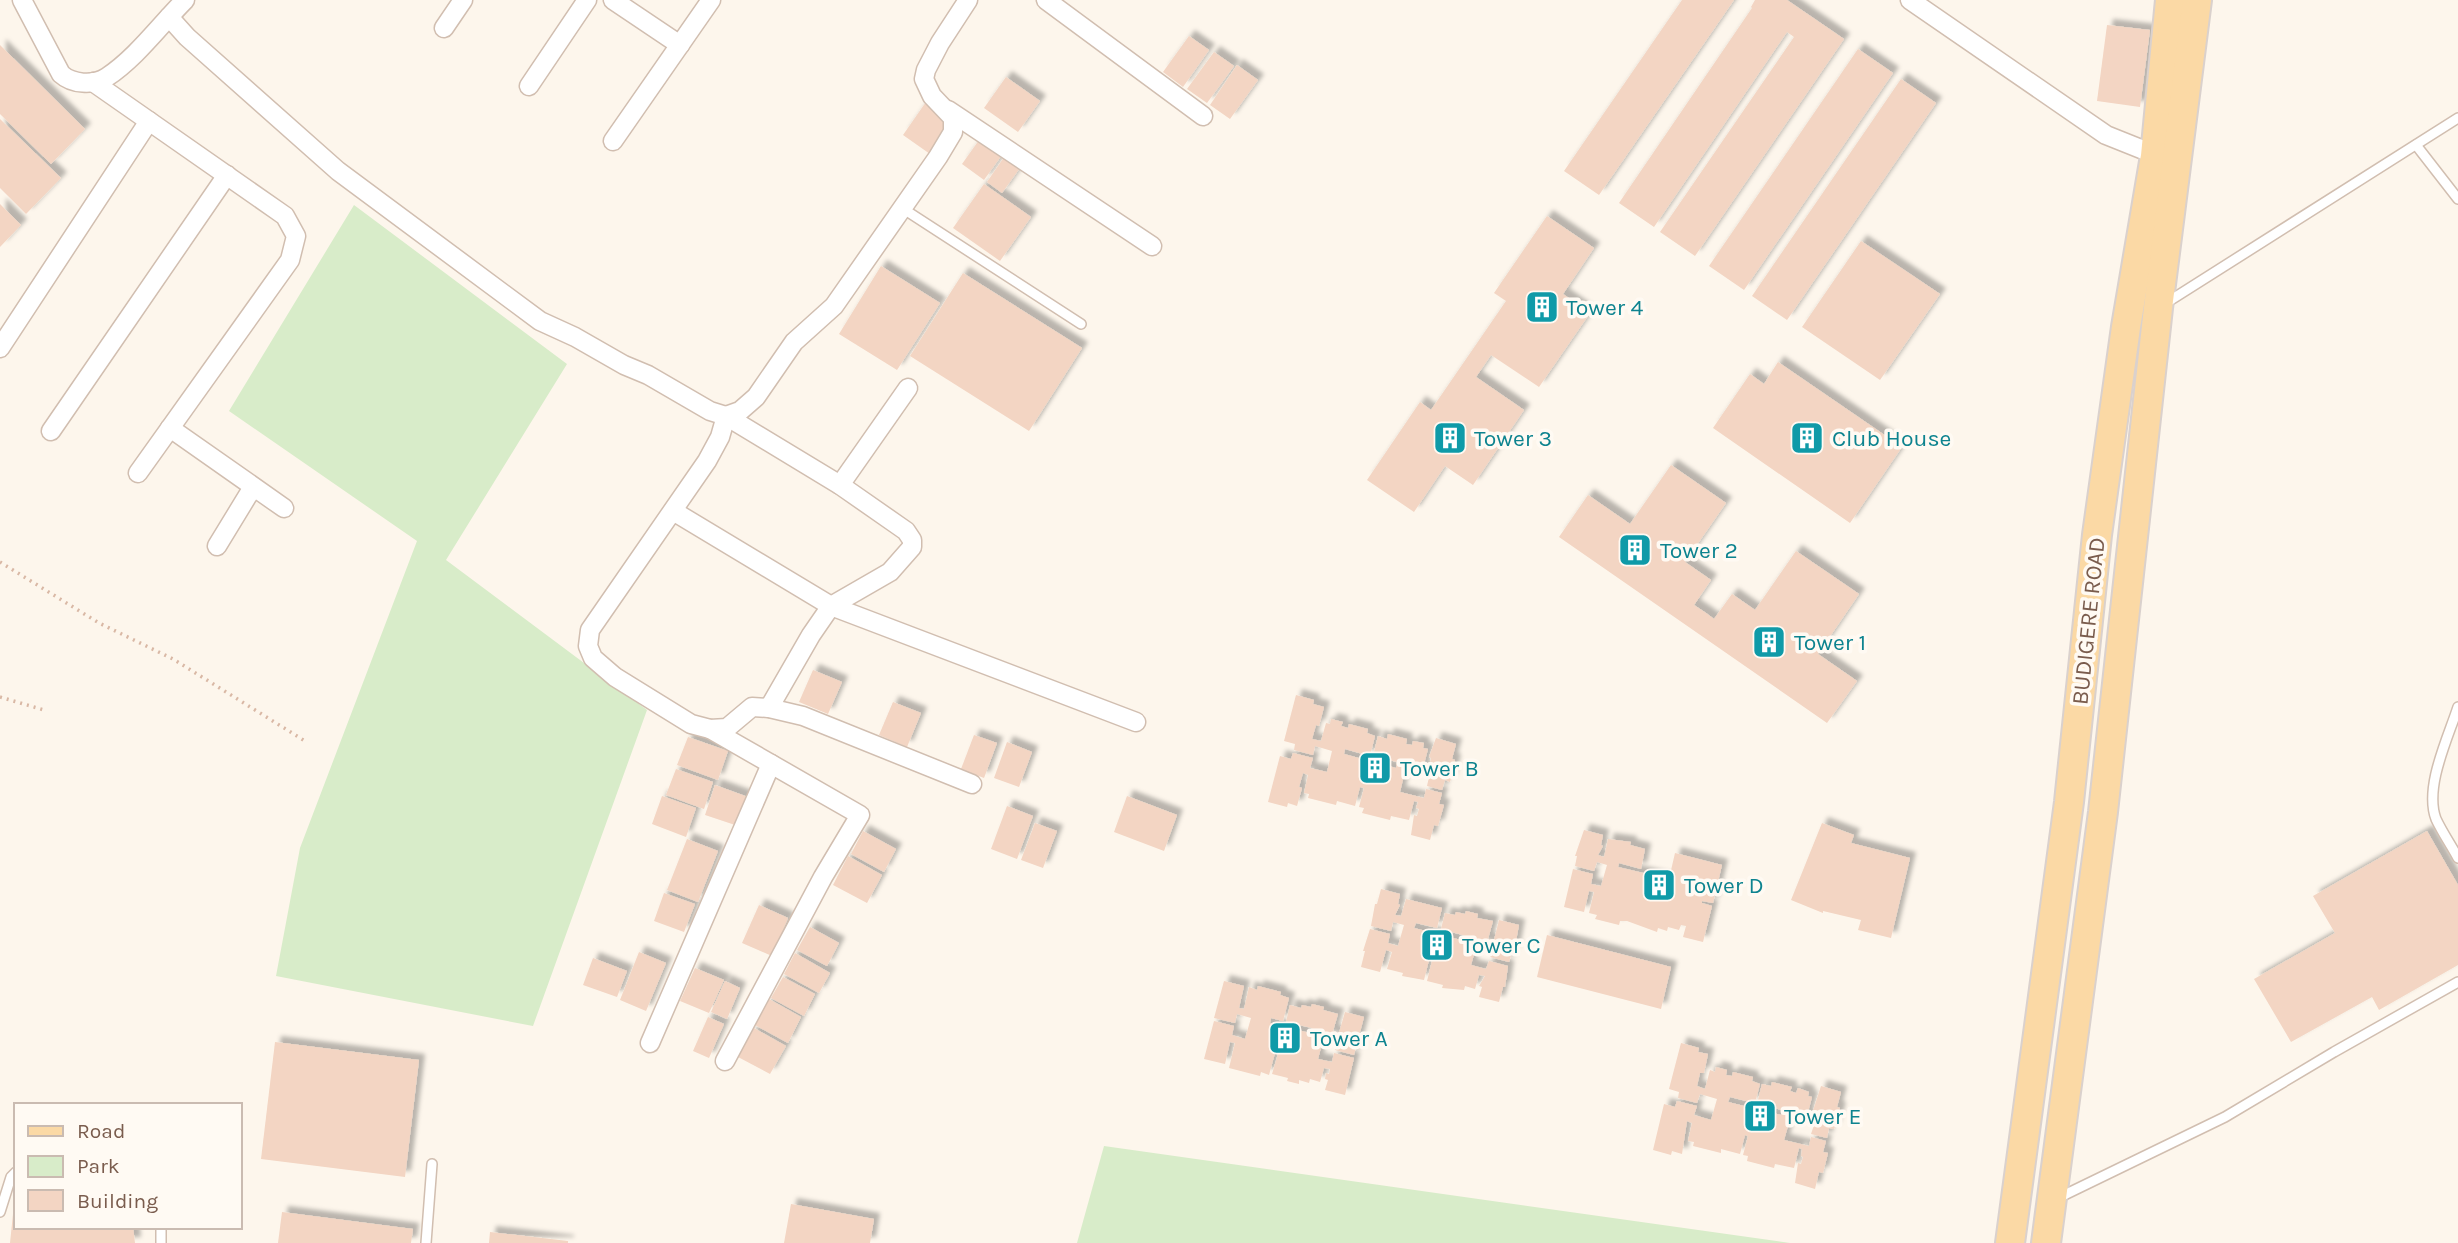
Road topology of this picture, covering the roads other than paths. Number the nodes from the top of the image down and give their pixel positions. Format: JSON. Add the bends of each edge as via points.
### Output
{"nodes":[{"id":1,"x":22,"y":0,"type":"edge"},
{"id":2,"x":185,"y":0,"type":"edge"},
{"id":3,"x":463,"y":0,"type":"edge"},
{"id":4,"x":587,"y":0,"type":"edge"},
{"id":5,"x":613,"y":0,"type":"edge"},
{"id":6,"x":711,"y":0,"type":"edge"},
{"id":7,"x":968,"y":0,"type":"edge"},
{"id":8,"x":1046,"y":0,"type":"edge"},
{"id":9,"x":1910,"y":0,"type":"edge"},
{"id":10,"x":2171,"y":0,"type":"edge"},
{"id":11,"x":2197,"y":0,"type":"edge"},
{"id":12,"x":169,"y":17,"type":"junction"},
{"id":13,"x":444,"y":28,"type":"dead end"},
{"id":14,"x":680,"y":45,"type":"junction"},
{"id":15,"x":93,"y":82,"type":"junction"},
{"id":16,"x":529,"y":86,"type":"dead end"},
{"id":17,"x":941,"y":105,"type":"junction"},
{"id":18,"x":1203,"y":116,"type":"dead end"},
{"id":19,"x":2458,"y":118,"type":"edge"},
{"id":20,"x":149,"y":121,"type":"junction"},
{"id":21,"x":613,"y":141,"type":"dead end"},
{"id":22,"x":2416,"y":145,"type":"junction"},
{"id":23,"x":2167,"y":158,"type":"junction"},
{"id":24,"x":227,"y":176,"type":"junction"},
{"id":25,"x":2458,"y":199,"type":"edge"},
{"id":26,"x":902,"y":208,"type":"junction"},
{"id":27,"x":1152,"y":246,"type":"dead end"},
{"id":28,"x":2158,"y":308,"type":"junction"},
{"id":29,"x":1081,"y":324,"type":"dead end"},
{"id":30,"x":0,"y":348,"type":"edge"},
{"id":31,"x":908,"y":388,"type":"dead end"},
{"id":32,"x":726,"y":416,"type":"junction"},
{"id":33,"x":170,"y":428,"type":"junction"},
{"id":34,"x":51,"y":431,"type":"dead end"},
{"id":35,"x":138,"y":473,"type":"dead end"},
{"id":36,"x":840,"y":485,"type":"junction"},
{"id":37,"x":253,"y":487,"type":"junction"},
{"id":38,"x":284,"y":508,"type":"dead end"},
{"id":39,"x":673,"y":511,"type":"junction"},
{"id":40,"x":217,"y":545,"type":"dead end"},
{"id":41,"x":831,"y":606,"type":"junction"},
{"id":42,"x":2458,"y":707,"type":"edge"},
{"id":43,"x":769,"y":708,"type":"junction"},
{"id":44,"x":1136,"y":722,"type":"dead end"},
{"id":45,"x":710,"y":729,"type":"junction"},
{"id":46,"x":771,"y":764,"type":"junction"},
{"id":47,"x":972,"y":784,"type":"dead end"},
{"id":48,"x":2458,"y":858,"type":"edge"},
{"id":49,"x":2458,"y":982,"type":"edge"},
{"id":50,"x":650,"y":1043,"type":"dead end"},
{"id":51,"x":725,"y":1061,"type":"dead end"},
{"id":52,"x":432,"y":1164,"type":"dead end"},
{"id":53,"x":14,"y":1174,"type":"edge"},
{"id":54,"x":2052,"y":1201,"type":"junction"},
{"id":55,"x":0,"y":1212,"type":"edge"},
{"id":56,"x":426,"y":1243,"type":"edge"},
{"id":57,"x":2010,"y":1243,"type":"edge"},
{"id":58,"x":2046,"y":1243,"type":"edge"}],
"edges":[{"from":1,"to":15,"type":"street","via":[[61,74],[73,81]]},
{"from":2,"to":12,"type":"street"},
{"from":3,"to":13,"type":"street"},
{"from":4,"to":16,"type":"street"},
{"from":5,"to":14,"type":"street"},
{"from":6,"to":14,"type":"street"},
{"from":7,"to":17,"type":"street","via":[[926,70],[927,86]]},
{"from":8,"to":18,"type":"street"},
{"from":9,"to":23,"type":"street","via":[[2106,135]]},
{"from":10,"to":23,"type":"main road","name":"BUDIGERE ROAD"},
{"from":11,"to":23,"type":"main road","name":"BUDIGERE ROAD"},
{"from":12,"to":15,"type":"street","via":[[107,77]]},
{"from":12,"to":32,"type":"street","via":[[338,171],[505,296],[540,321]]},
{"from":14,"to":21,"type":"street"},
{"from":15,"to":20,"type":"street"},
{"from":17,"to":26,"type":"street","via":[[953,118],[953,132]]},
{"from":17,"to":27,"type":"street"},
{"from":19,"to":22,"type":"lane"},
{"from":20,"to":24,"type":"street"},
{"from":20,"to":30,"type":"street"},
{"from":22,"to":25,"type":"lane"},
{"from":22,"to":28,"type":"lane"},
{"from":23,"to":28,"type":"main road","name":"BUDIGERE ROAD"},
{"from":23,"to":57,"type":"main road","name":"BUDIGERE ROAD","via":[[2126,327],[2097,535],[2070,802]]},
{"from":24,"to":33,"type":"street","via":[[285,216],[296,236],[290,260]]},
{"from":24,"to":34,"type":"street"},
{"from":26,"to":29,"type":"lane"},
{"from":26,"to":32,"type":"street","via":[[834,306],[794,342],[756,397]]},
{"from":28,"to":54,"type":"main road","name":"BUDIGERE ROAD","via":[[2103,812]]},
{"from":31,"to":36,"type":"street"},
{"from":32,"to":36,"type":"street"},
{"from":32,"to":39,"type":"street","via":[[707,461]]},
{"from":33,"to":35,"type":"street"},
{"from":33,"to":37,"type":"street"},
{"from":36,"to":41,"type":"street","via":[[906,531],[912,547],[890,572]]},
{"from":37,"to":38,"type":"street"},
{"from":37,"to":40,"type":"street"},
{"from":39,"to":41,"type":"street"},
{"from":39,"to":45,"type":"street","via":[[590,630],[588,646],[593,658],[615,677],[691,724]]},
{"from":41,"to":43,"type":"street"},
{"from":41,"to":44,"type":"street"},
{"from":42,"to":48,"type":"lane","via":[[2432,798],[2436,818]]},
{"from":43,"to":45,"type":"street","via":[[752,707],[727,728]]},
{"from":43,"to":47,"type":"street","via":[[803,716]]},
{"from":45,"to":46,"type":"street"},
{"from":46,"to":50,"type":"street"},
{"from":46,"to":51,"type":"street","via":[[860,815]]},
{"from":49,"to":54,"type":"lane","via":[[2224,1117]]},
{"from":52,"to":56,"type":"lane"},
{"from":53,"to":55,"type":"lane"},
{"from":54,"to":58,"type":"main road","name":"BUDIGERE ROAD"}]}
